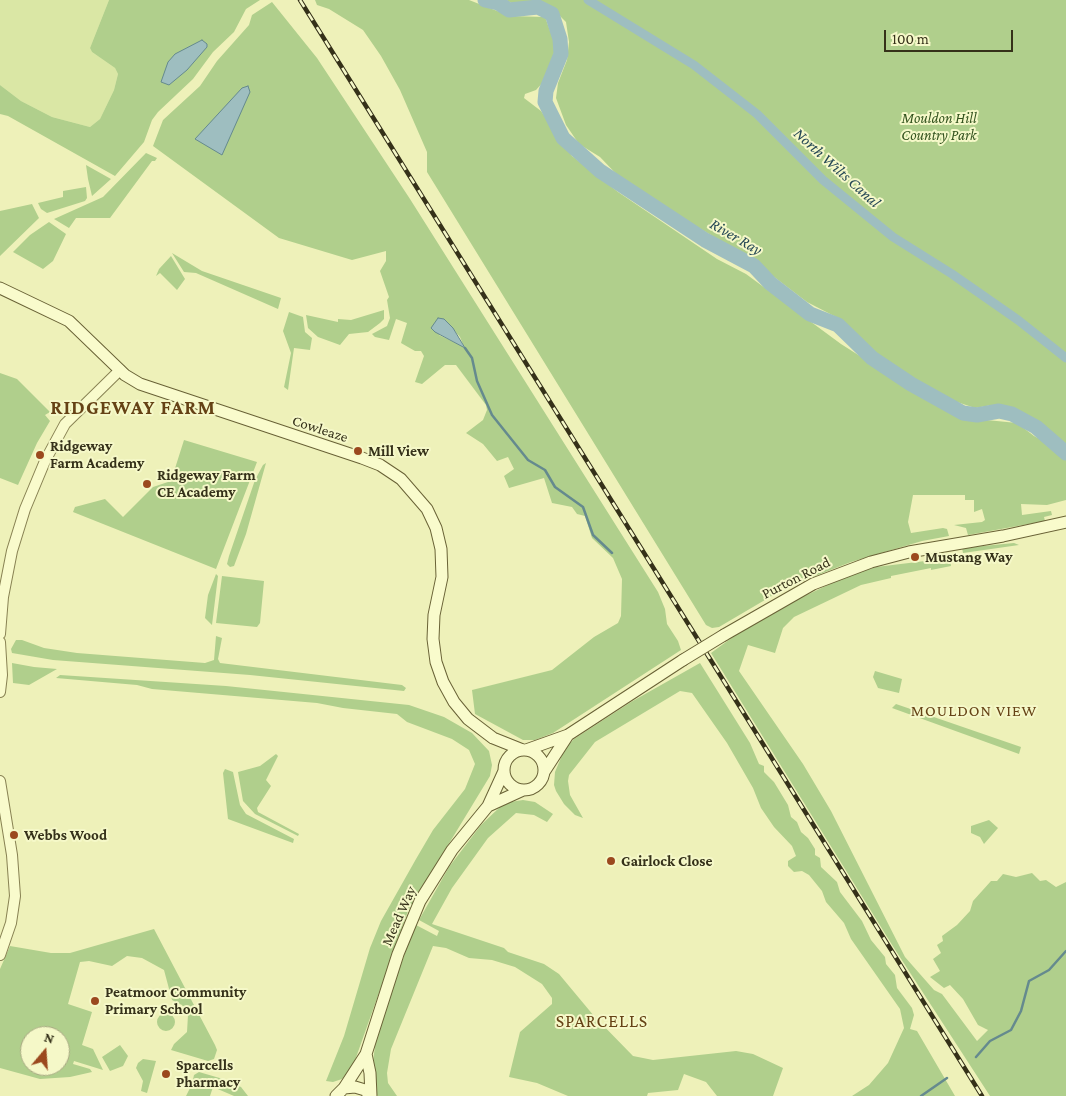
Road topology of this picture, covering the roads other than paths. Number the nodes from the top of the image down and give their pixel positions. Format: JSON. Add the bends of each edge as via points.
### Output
{"nodes":[{"id":1,"x":0,"y":288,"type":"edge"},
{"id":2,"x":120,"y":370,"type":"junction"},
{"id":3,"x":1066,"y":522,"type":"edge"},
{"id":4,"x":0,"y":634,"type":"edge"},
{"id":5,"x":0,"y":642,"type":"edge"},
{"id":6,"x":0,"y":652,"type":"edge"},
{"id":7,"x":0,"y":692,"type":"edge"},
{"id":8,"x":568,"y":735,"type":"junction"},
{"id":9,"x":493,"y":738,"type":"junction"},
{"id":10,"x":524,"y":750,"type":"junction"},
{"id":11,"x":504,"y":768,"type":"junction"},
{"id":12,"x":544,"y":772,"type":"junction"},
{"id":13,"x":0,"y":781,"type":"edge"},
{"id":14,"x":523,"y":790,"type":"junction"},
{"id":15,"x":488,"y":806,"type":"junction"},
{"id":16,"x":0,"y":955,"type":"edge"},
{"id":17,"x":366,"y":1054,"type":"junction"},
{"id":18,"x":340,"y":1092,"type":"edge"},
{"id":19,"x":370,"y":1096,"type":"edge"}],
"edges":[{"from":1,"to":2,"type":"main road","name":"Cowleaze","via":[[69,322]]},
{"from":2,"to":4,"type":"street","via":[[65,424],[45,460],[12,551]]},
{"from":2,"to":9,"type":"main road","name":"Cowleaze","via":[[134,382],[153,390],[372,462],[409,486],[427,509],[441,549],[442,577],[433,634],[438,668],[456,705]]},
{"from":3,"to":8,"type":"main road","name":"Purton Road","bridge":true,"via":[[909,552],[871,562],[813,584],[627,694]]},
{"from":5,"to":6,"type":"street"},
{"from":6,"to":7,"type":"street"},
{"from":8,"to":10,"type":"main road","name":"Purton Road"},
{"from":8,"to":12,"type":"main road","name":"Purton Road"},
{"from":9,"to":10,"type":"main road","name":"Cowleaze"},
{"from":9,"to":11,"type":"main road"},
{"from":10,"to":11,"type":"main road","via":[[511,754]]},
{"from":10,"to":12,"type":"main road","via":[[540,758]]},
{"from":11,"to":14,"type":"main road","via":[[510,783]]},
{"from":11,"to":15,"type":"main road","name":"Mead Way"},
{"from":12,"to":14,"type":"main road","via":[[537,785]]},
{"from":13,"to":16,"type":"street","via":[[16,896]]},
{"from":14,"to":15,"type":"main road","name":"Mead Way"},
{"from":15,"to":17,"type":"main road","name":"Mead Way","via":[[452,850],[420,901],[392,970]]},
{"from":17,"to":18,"type":"main road","name":"Mead Way"},
{"from":17,"to":19,"type":"main road","name":"Mead Way"},
{"from":18,"to":19,"type":"main road","via":[[360,1088]]}]}
